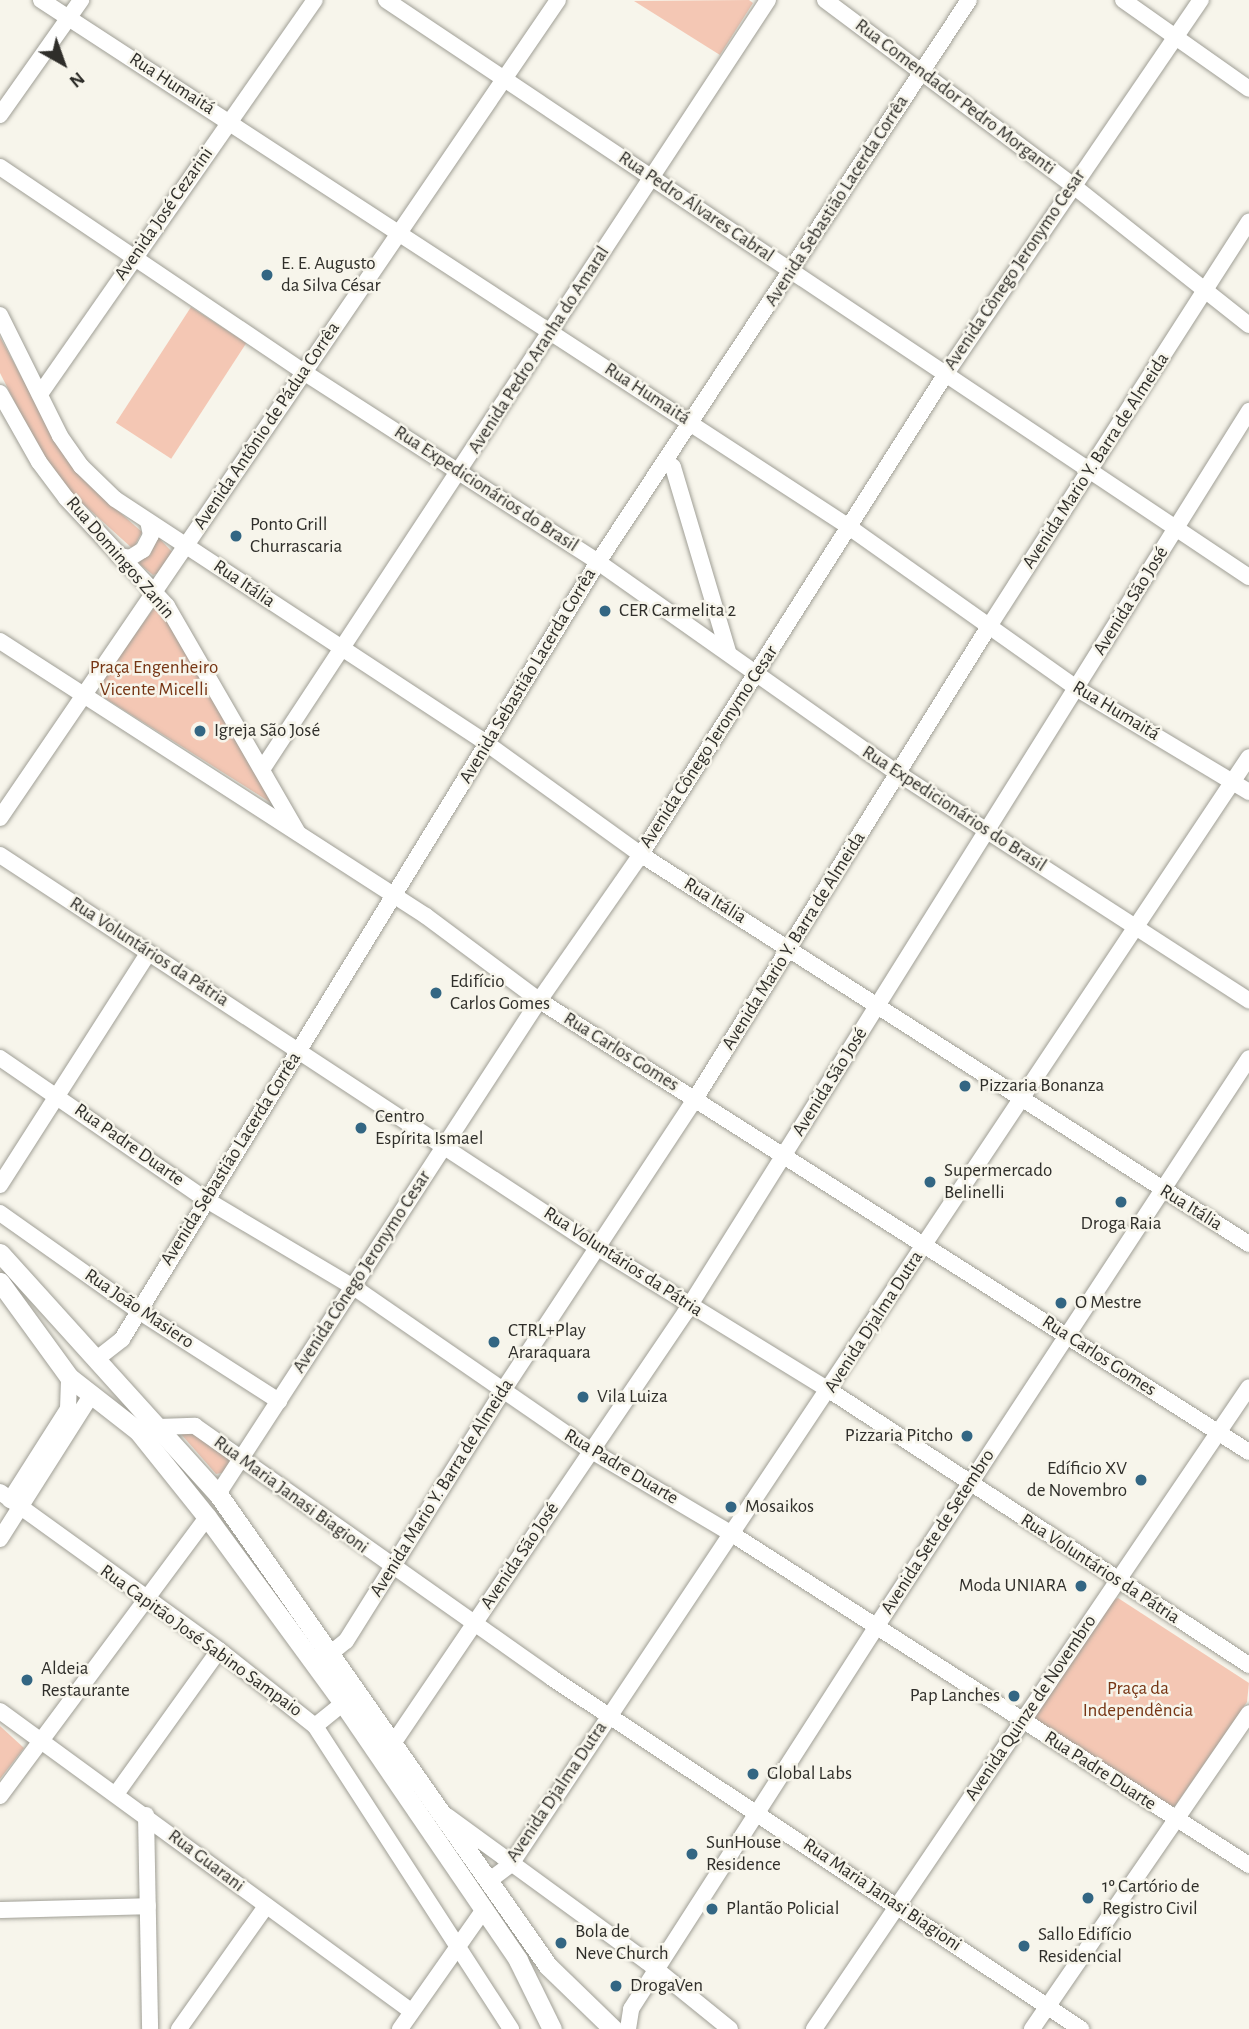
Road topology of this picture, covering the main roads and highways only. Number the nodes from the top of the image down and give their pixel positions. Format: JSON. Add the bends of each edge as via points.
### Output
{"nodes":[{"id":1,"x":0,"y":1253,"type":"edge"},
{"id":2,"x":0,"y":1282,"type":"edge"},
{"id":3,"x":84,"y":1342,"type":"junction"},
{"id":4,"x":104,"y":1364,"type":"junction"},
{"id":5,"x":64,"y":1370,"type":"junction"},
{"id":6,"x":92,"y":1394,"type":"junction"},
{"id":7,"x":461,"y":1878,"type":"junction"},
{"id":8,"x":490,"y":1880,"type":"junction"},
{"id":9,"x":606,"y":2027,"type":"edge"},
{"id":10,"x":552,"y":2029,"type":"edge"}],
"edges":[{"from":1,"to":3,"type":"main road"},
{"from":2,"to":5,"type":"main road"},
{"from":3,"to":4,"type":"main road"},
{"from":3,"to":5,"type":"main road","via":[[67,1348]]},
{"from":4,"to":6,"type":"main road"},
{"from":4,"to":8,"type":"main road","via":[[218,1494]]},
{"from":5,"to":6,"type":"main road"},
{"from":6,"to":7,"type":"main road","via":[[138,1431],[207,1517],[343,1703]]},
{"from":7,"to":8,"type":"main road","via":[[474,1883]]},
{"from":7,"to":10,"type":"main road","via":[[534,1984]]},
{"from":8,"to":9,"type":"main road","via":[[548,1966]]}]}
